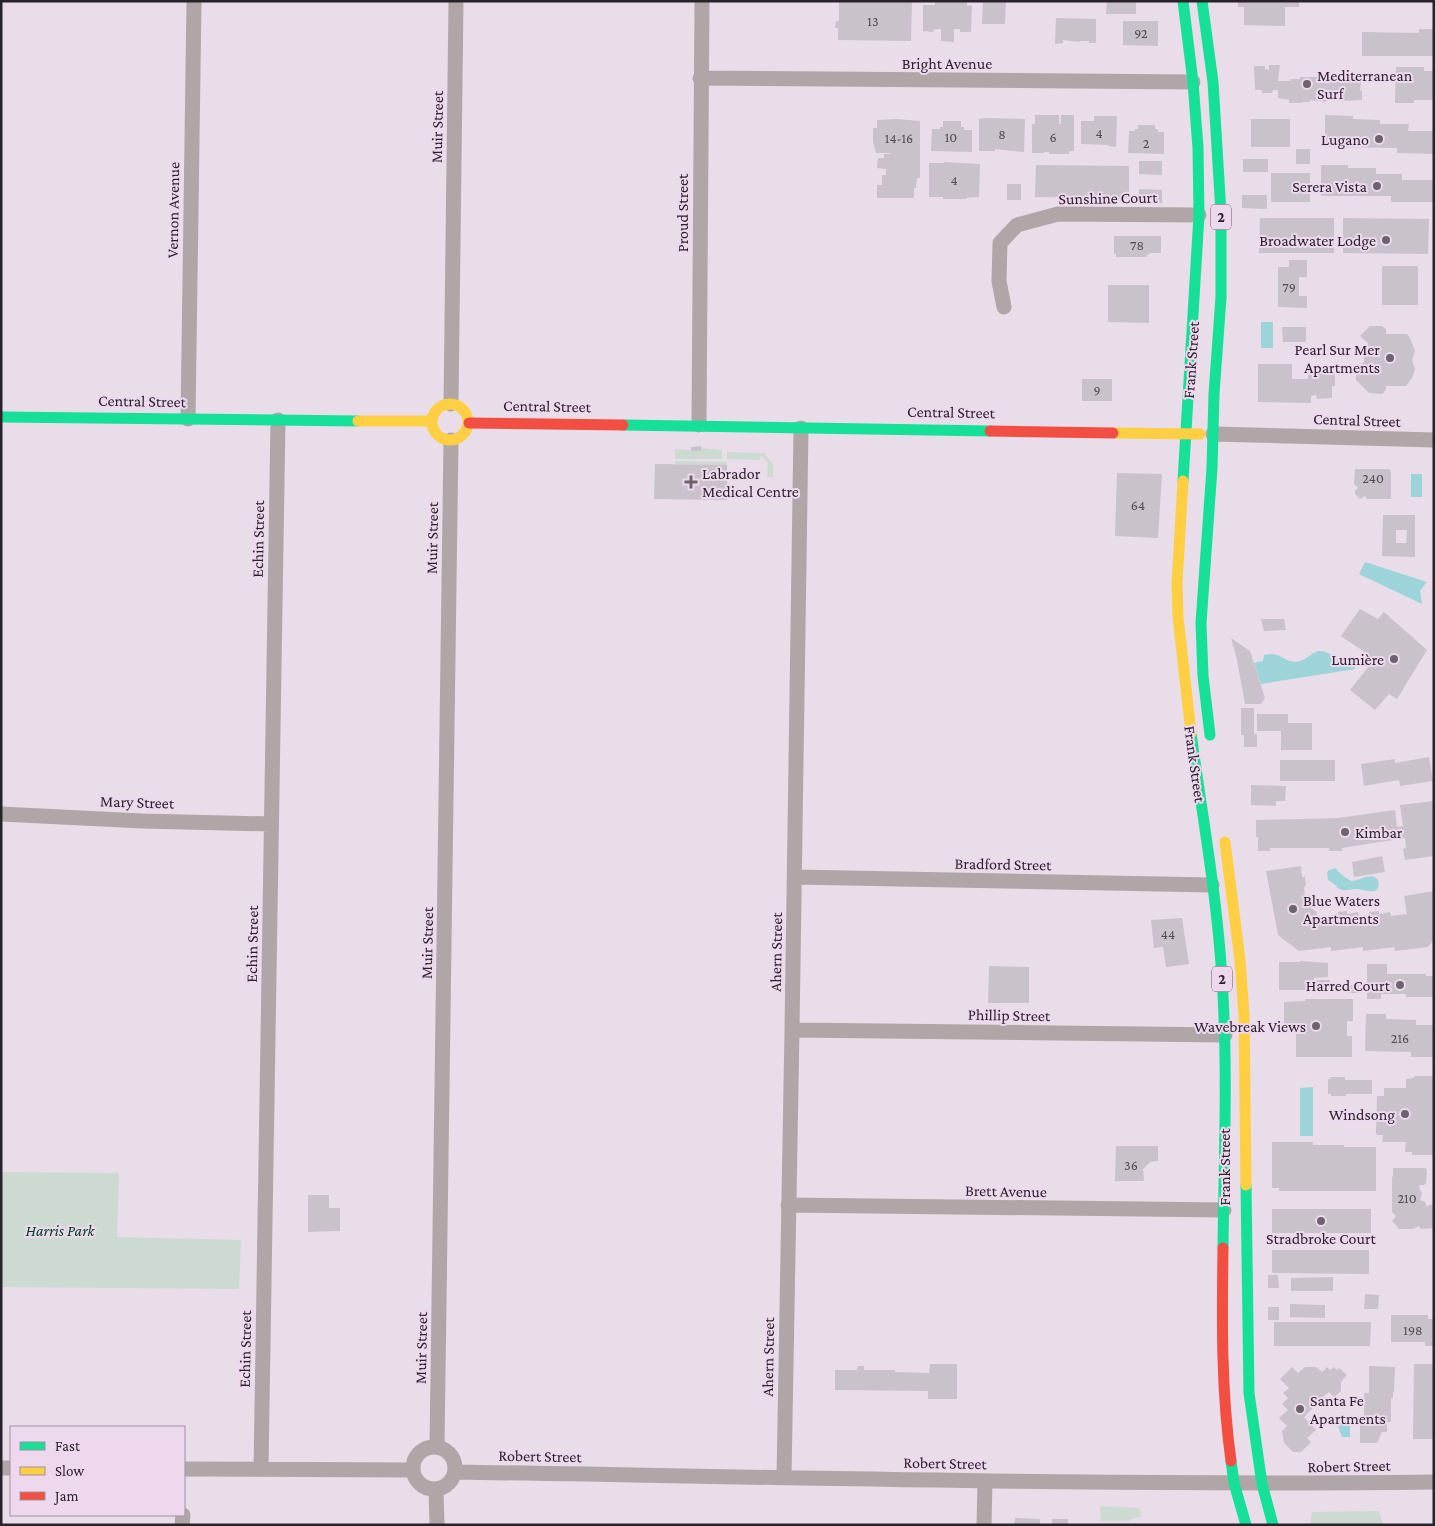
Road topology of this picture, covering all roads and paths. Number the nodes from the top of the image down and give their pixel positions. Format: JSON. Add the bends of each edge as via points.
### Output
{"nodes":[{"id":1,"x":194,"y":1,"type":"edge"},
{"id":2,"x":456,"y":1,"type":"edge"},
{"id":3,"x":702,"y":1,"type":"edge"},
{"id":4,"x":1182,"y":1,"type":"edge"},
{"id":5,"x":1202,"y":1,"type":"edge"},
{"id":6,"x":700,"y":78,"type":"junction"},
{"id":7,"x":1193,"y":82,"type":"junction"},
{"id":8,"x":1199,"y":215,"type":"junction"},
{"id":9,"x":1004,"y":306,"type":"dead end"},
{"id":10,"x":451,"y":404,"type":"junction"},
{"id":11,"x":1,"y":416,"type":"edge"},
{"id":12,"x":188,"y":419,"type":"junction"},
{"id":13,"x":278,"y":420,"type":"junction"},
{"id":14,"x":432,"y":421,"type":"junction"},
{"id":15,"x":469,"y":423,"type":"junction"},
{"id":16,"x":699,"y":426,"type":"junction"},
{"id":17,"x":800,"y":428,"type":"junction"},
{"id":18,"x":1186,"y":433,"type":"junction"},
{"id":19,"x":1213,"y":434,"type":"junction"},
{"id":20,"x":451,"y":440,"type":"junction"},
{"id":21,"x":1434,"y":440,"type":"edge"},
{"id":22,"x":1212,"y":746,"type":"dead end"},
{"id":23,"x":1,"y":814,"type":"edge"},
{"id":24,"x":271,"y":824,"type":"junction"},
{"id":25,"x":1224,"y":834,"type":"dead end"},
{"id":26,"x":794,"y":878,"type":"junction"},
{"id":27,"x":1212,"y":885,"type":"junction"},
{"id":28,"x":792,"y":1030,"type":"junction"},
{"id":29,"x":1225,"y":1035,"type":"junction"},
{"id":30,"x":788,"y":1206,"type":"junction"},
{"id":31,"x":1224,"y":1210,"type":"junction"},
{"id":32,"x":437,"y":1447,"type":"junction"},
{"id":33,"x":185,"y":1469,"type":"edge"},
{"id":34,"x":261,"y":1469,"type":"junction"},
{"id":35,"x":412,"y":1470,"type":"junction"},
{"id":36,"x":455,"y":1472,"type":"junction"},
{"id":37,"x":784,"y":1477,"type":"junction"},
{"id":38,"x":985,"y":1482,"type":"junction"},
{"id":39,"x":1434,"y":1482,"type":"edge"},
{"id":40,"x":1234,"y":1483,"type":"junction"},
{"id":41,"x":1262,"y":1484,"type":"junction"},
{"id":42,"x":436,"y":1490,"type":"junction"},
{"id":43,"x":436,"y":1525,"type":"edge"},
{"id":44,"x":984,"y":1525,"type":"edge"},
{"id":45,"x":1246,"y":1525,"type":"edge"},
{"id":46,"x":1273,"y":1525,"type":"edge"}],
"edges":[{"from":1,"to":12,"type":"street","name":"Vernon Avenue"},
{"from":2,"to":10,"type":"street","name":"Muir Street"},
{"from":3,"to":6,"type":"street","name":"Proud Street"},
{"from":4,"to":7,"type":"main road","name":"Frank Street","number":"2"},
{"from":5,"to":19,"type":"main road","name":"Frank Street","number":"2","via":[[1212,82],[1221,213],[1221,297]]},
{"from":6,"to":7,"type":"street","name":"Bright Avenue"},
{"from":6,"to":16,"type":"street","name":"Proud Street"},
{"from":7,"to":8,"type":"main road","name":"Frank Street","number":"2"},
{"from":8,"to":9,"type":"street","name":"Sunshine Court","via":[[1058,214],[1016,225],[1000,242],[999,281]]},
{"from":8,"to":18,"type":"main road","name":"Frank Street","number":"2"},
{"from":10,"to":14,"type":"main road","via":[[439,408]]},
{"from":10,"to":15,"type":"main road","via":[[465,411]]},
{"from":11,"to":12,"type":"main road","name":"Central Street"},
{"from":12,"to":13,"type":"main road","name":"Central Street"},
{"from":13,"to":14,"type":"main road","name":"Central Street"},
{"from":13,"to":24,"type":"street","name":"Echin Street"},
{"from":14,"to":20,"type":"main road","via":[[440,437]]},
{"from":15,"to":16,"type":"main road","name":"Central Street"},
{"from":15,"to":20,"type":"main road","via":[[461,437]]},
{"from":16,"to":17,"type":"main road","name":"Central Street"},
{"from":17,"to":18,"type":"main road","name":"Central Street"},
{"from":17,"to":26,"type":"street","name":"Ahern Street"},
{"from":18,"to":19,"type":"main road","name":"Central Street"},
{"from":18,"to":27,"type":"main road","name":"Frank Street","number":"2","via":[[1178,616]]},
{"from":19,"to":21,"type":"street","name":"Central Street"},
{"from":19,"to":22,"type":"main road","name":"Frank Street","number":"2","via":[[1201,623],[1203,676]]},
{"from":20,"to":32,"type":"street","name":"Muir Street"},
{"from":23,"to":24,"type":"street","name":"Mary Street"},
{"from":24,"to":34,"type":"street","name":"Echin Street"},
{"from":25,"to":41,"type":"main road","name":"Frank Street","number":"2","via":[[1244,1015],[1249,1393]]},
{"from":26,"to":27,"type":"street","name":"Bradford Street"},
{"from":26,"to":28,"type":"street","name":"Ahern Street"},
{"from":27,"to":29,"type":"main road","name":"Frank Street","number":"2"},
{"from":28,"to":29,"type":"street","name":"Phillip Street"},
{"from":28,"to":30,"type":"street","name":"Ahern Street"},
{"from":29,"to":31,"type":"main road","name":"Frank Street","number":"2"},
{"from":30,"to":31,"type":"street","name":"Brett Avenue"},
{"from":30,"to":37,"type":"street","name":"Ahern Street"},
{"from":31,"to":40,"type":"main road","name":"Frank Street","number":"2","via":[[1222,1356]]},
{"from":32,"to":35,"type":"street","via":[[420,1452]]},
{"from":32,"to":36,"type":"street","via":[[452,1456]]},
{"from":33,"to":34,"type":"street"},
{"from":34,"to":35,"type":"street"},
{"from":35,"to":42,"type":"street","via":[[424,1488]]},
{"from":36,"to":37,"type":"street","name":"Robert Street"},
{"from":36,"to":42,"type":"street","via":[[451,1482]]},
{"from":37,"to":38,"type":"street","name":"Robert Street"},
{"from":38,"to":40,"type":"street","name":"Robert Street"},
{"from":38,"to":44,"type":"street"},
{"from":39,"to":41,"type":"street","name":"Robert Street"},
{"from":40,"to":41,"type":"street","name":"Robert Street"},
{"from":40,"to":45,"type":"main road","name":"Frank Street","number":"2"},
{"from":41,"to":46,"type":"main road","name":"Frank Street","number":"2"},
{"from":42,"to":43,"type":"street"}]}
